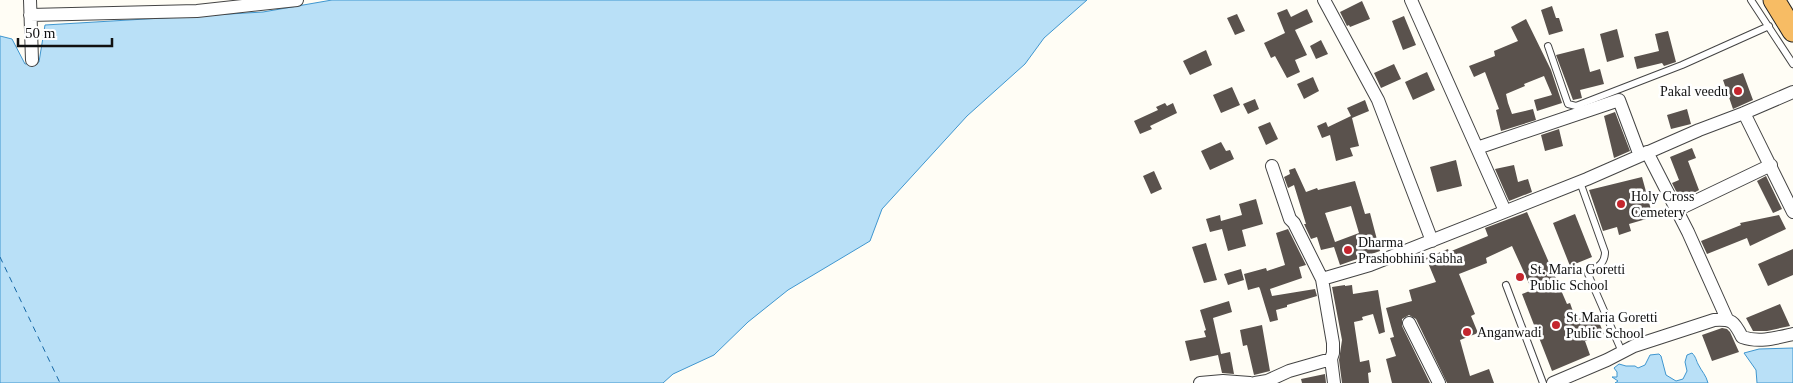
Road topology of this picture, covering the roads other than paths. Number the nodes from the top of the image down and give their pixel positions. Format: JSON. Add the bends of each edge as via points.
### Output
{"nodes":[{"id":1,"x":30,"y":0,"type":"edge"},
{"id":2,"x":297,"y":0,"type":"edge"},
{"id":3,"x":1324,"y":0,"type":"edge"},
{"id":4,"x":1411,"y":0,"type":"edge"},
{"id":5,"x":1751,"y":0,"type":"edge"},
{"id":6,"x":1774,"y":0,"type":"edge"},
{"id":7,"x":197,"y":5,"type":"edge"},
{"id":8,"x":30,"y":15,"type":"junction"},
{"id":9,"x":1768,"y":26,"type":"junction"},
{"id":10,"x":1793,"y":31,"type":"edge"},
{"id":11,"x":1548,"y":46,"type":"dead end"},
{"id":12,"x":32,"y":60,"type":"dead end"},
{"id":13,"x":1793,"y":64,"type":"edge"},
{"id":14,"x":1793,"y":92,"type":"edge"},
{"id":15,"x":1744,"y":113,"type":"junction"},
{"id":16,"x":1477,"y":148,"type":"junction"},
{"id":17,"x":1643,"y":154,"type":"junction"},
{"id":18,"x":1771,"y":165,"type":"junction"},
{"id":19,"x":1272,"y":166,"type":"dead end"},
{"id":20,"x":1580,"y":182,"type":"junction"},
{"id":21,"x":1677,"y":210,"type":"junction"},
{"id":22,"x":1505,"y":211,"type":"junction"},
{"id":23,"x":1793,"y":212,"type":"edge"},
{"id":24,"x":1432,"y":241,"type":"junction"},
{"id":25,"x":1322,"y":279,"type":"junction"},
{"id":26,"x":1506,"y":285,"type":"dead end"},
{"id":27,"x":1727,"y":319,"type":"junction"},
{"id":28,"x":1409,"y":324,"type":"dead end"},
{"id":29,"x":1793,"y":334,"type":"edge"},
{"id":30,"x":1622,"y":352,"type":"junction"},
{"id":31,"x":1331,"y":359,"type":"junction"},
{"id":32,"x":1200,"y":383,"type":"edge"},
{"id":33,"x":1250,"y":383,"type":"edge"},
{"id":34,"x":1255,"y":383,"type":"edge"},
{"id":35,"x":1334,"y":383,"type":"edge"},
{"id":36,"x":1439,"y":383,"type":"edge"},
{"id":37,"x":1543,"y":383,"type":"edge"},
{"id":38,"x":1553,"y":383,"type":"edge"}],
"edges":[{"from":1,"to":8,"type":"street"},
{"from":2,"to":7,"type":"street"},
{"from":3,"to":24,"type":"street","via":[[1378,100]]},
{"from":4,"to":16,"type":"street"},
{"from":5,"to":9,"type":"lane"},
{"from":6,"to":10,"type":"highway"},
{"from":7,"to":8,"type":"street"},
{"from":8,"to":12,"type":"street"},
{"from":9,"to":11,"type":"lane","via":[[1682,65],[1576,106],[1568,104]]},
{"from":9,"to":13,"type":"lane"},
{"from":14,"to":15,"type":"street"},
{"from":15,"to":17,"type":"street"},
{"from":15,"to":18,"type":"street"},
{"from":16,"to":17,"type":"street","via":[[1619,100]]},
{"from":16,"to":22,"type":"street"},
{"from":17,"to":20,"type":"street"},
{"from":17,"to":21,"type":"street"},
{"from":18,"to":21,"type":"street"},
{"from":18,"to":23,"type":"street"},
{"from":19,"to":25,"type":"street","via":[[1290,219]]},
{"from":20,"to":22,"type":"street"},
{"from":20,"to":30,"type":"lane","via":[[1605,252],[1601,265],[1588,274]]},
{"from":21,"to":27,"type":"street"},
{"from":22,"to":24,"type":"street"},
{"from":24,"to":25,"type":"street"},
{"from":25,"to":31,"type":"street","via":[[1333,343]]},
{"from":26,"to":37,"type":"lane"},
{"from":27,"to":29,"type":"street","via":[[1736,325],[1742,337],[1753,341]]},
{"from":27,"to":30,"type":"street","via":[[1714,320]]},
{"from":28,"to":36,"type":"street"},
{"from":30,"to":38,"type":"street"},
{"from":31,"to":34,"type":"street"},
{"from":31,"to":35,"type":"street"},
{"from":32,"to":33,"type":"street","via":[[1224,380]]}]}
